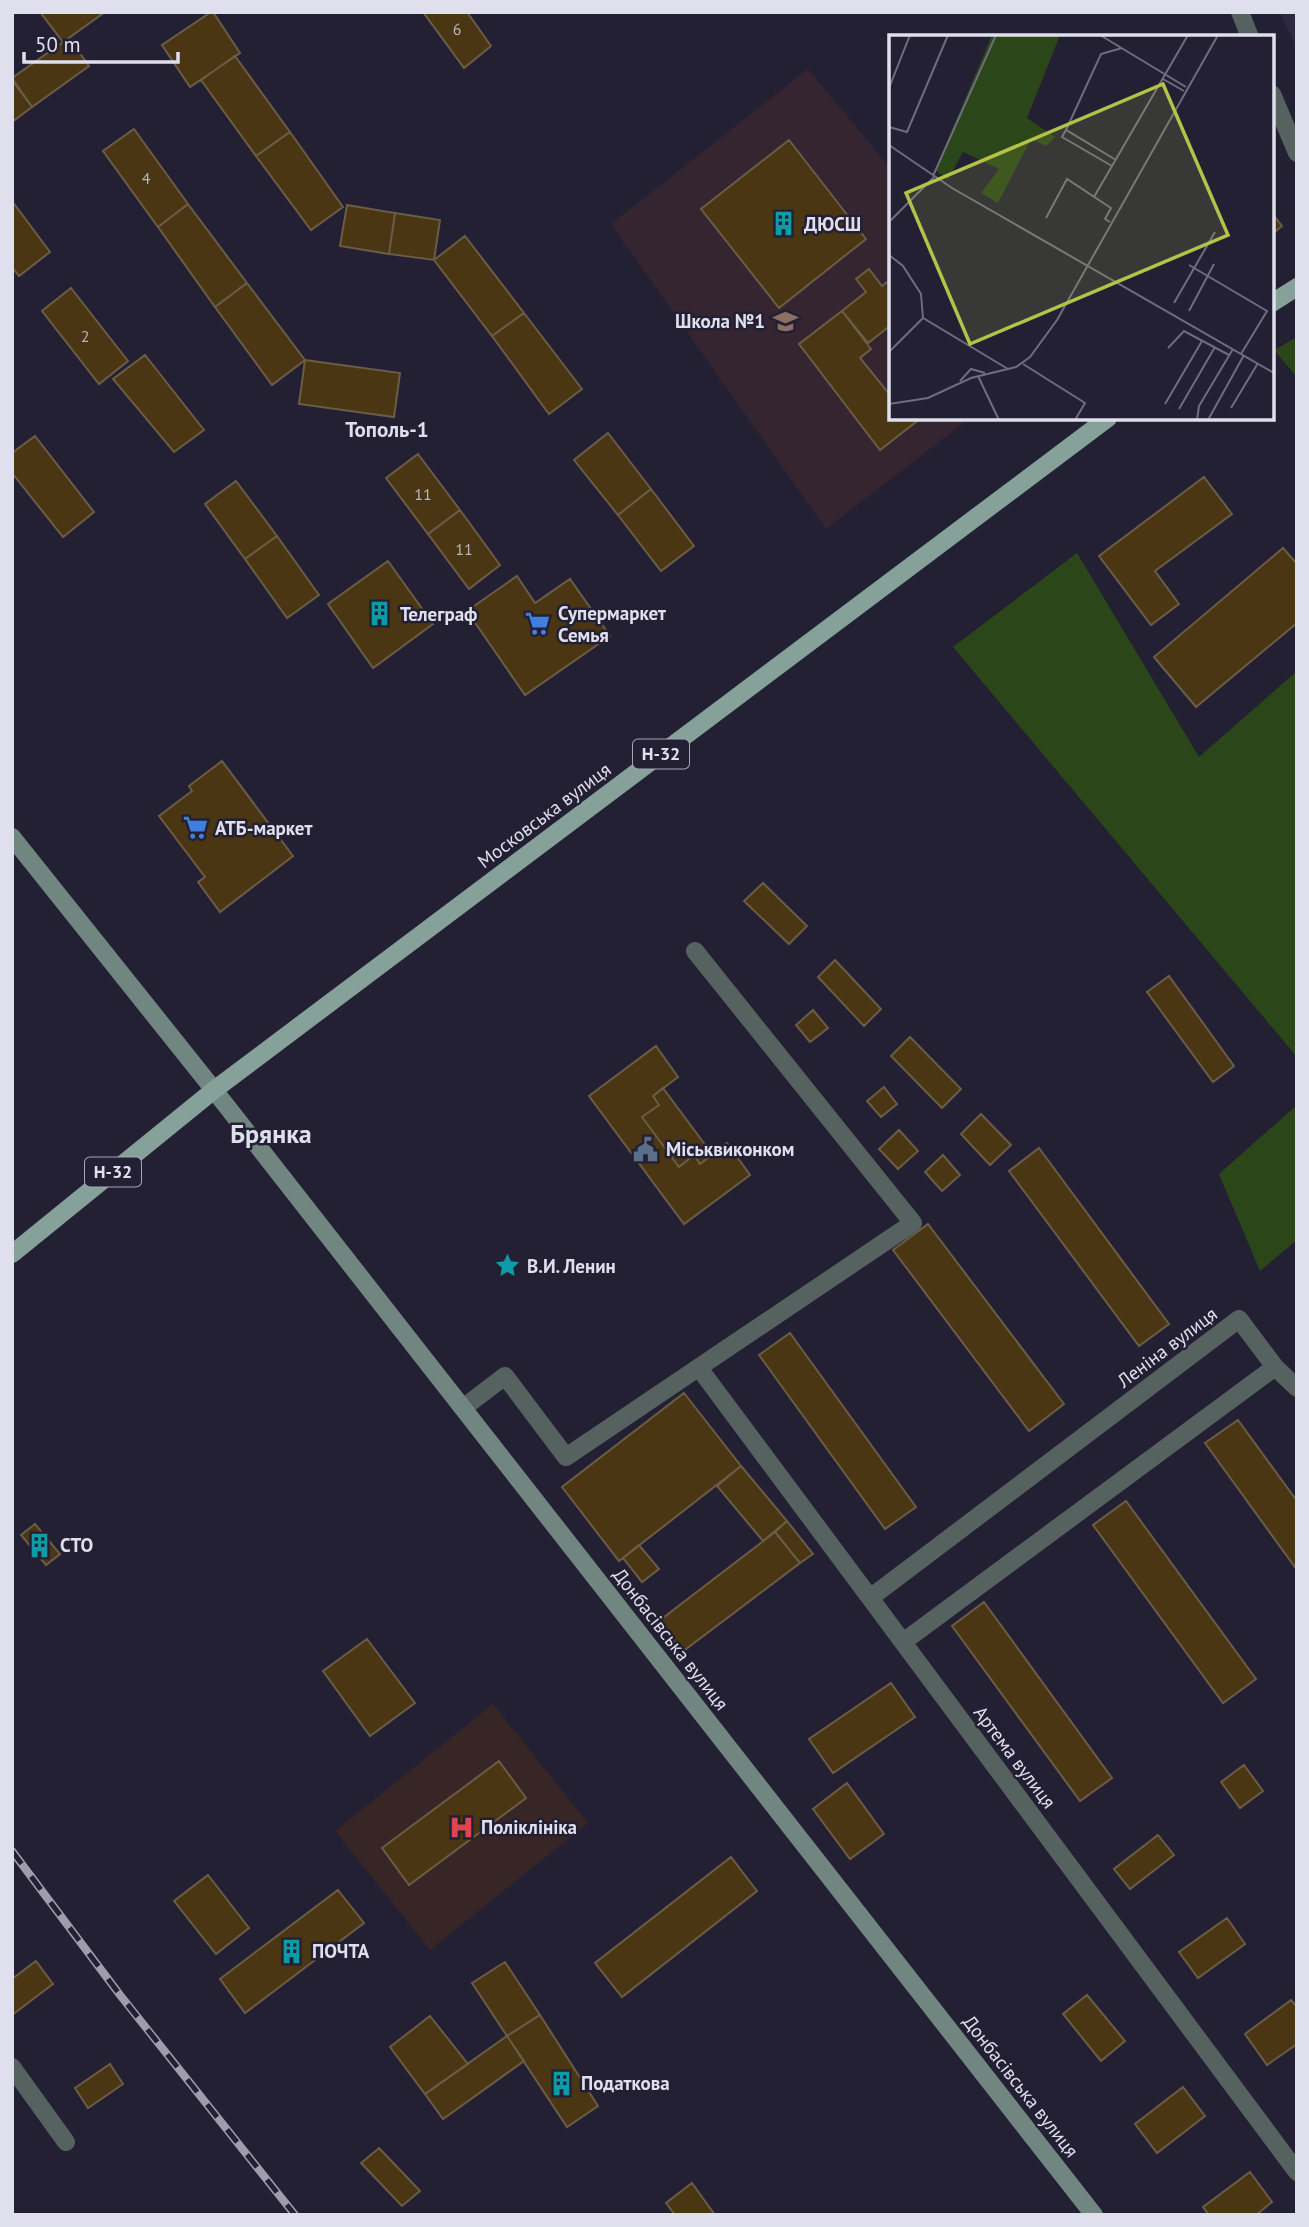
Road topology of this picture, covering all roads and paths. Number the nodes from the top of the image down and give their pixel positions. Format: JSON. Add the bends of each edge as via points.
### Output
{"nodes":[{"id":1,"x":1240,"y":12,"type":"edge"},
{"id":2,"x":1249,"y":35,"type":"edge"},
{"id":3,"x":1274,"y":99,"type":"edge"},
{"id":4,"x":1297,"y":153,"type":"edge"},
{"id":5,"x":1297,"y":286,"type":"edge"},
{"id":6,"x":1274,"y":302,"type":"edge"},
{"id":7,"x":1105,"y":420,"type":"edge"},
{"id":8,"x":12,"y":837,"type":"edge"},
{"id":9,"x":695,"y":951,"type":"dead end"},
{"id":10,"x":214,"y":1090,"type":"junction"},
{"id":11,"x":12,"y":1254,"type":"edge"},
{"id":12,"x":1276,"y":1367,"type":"junction"},
{"id":13,"x":699,"y":1368,"type":"junction"},
{"id":14,"x":1297,"y":1388,"type":"edge"},
{"id":15,"x":463,"y":1408,"type":"junction"},
{"id":16,"x":870,"y":1598,"type":"junction"},
{"id":17,"x":903,"y":1642,"type":"junction"},
{"id":18,"x":12,"y":2067,"type":"edge"},
{"id":19,"x":66,"y":2142,"type":"dead end"},
{"id":20,"x":1297,"y":2172,"type":"edge"},
{"id":21,"x":1094,"y":2215,"type":"edge"}],
"edges":[{"from":1,"to":2,"type":"street"},
{"from":3,"to":4,"type":"street"},
{"from":5,"to":6,"type":"main road"},
{"from":7,"to":10,"type":"main road","name":"Московська вулиця","number":"Н-32"},
{"from":8,"to":10,"type":"street","name":"Донбасівська вулиця"},
{"from":9,"to":13,"type":"street","via":[[913,1223]]},
{"from":10,"to":11,"type":"main road","name":"Московська вулиця","number":"Н-32"},
{"from":10,"to":15,"type":"street","name":"Донбасівська вулиця"},
{"from":12,"to":14,"type":"street"},
{"from":12,"to":16,"type":"street","name":"Леніна вулиця","via":[[1239,1319]]},
{"from":12,"to":17,"type":"street"},
{"from":13,"to":15,"type":"street","via":[[566,1457],[505,1376]]},
{"from":13,"to":16,"type":"street","name":"Артема вулиця"},
{"from":15,"to":21,"type":"street","name":"Донбасівська вулиця"},
{"from":16,"to":17,"type":"street","name":"Артема вулиця"},
{"from":17,"to":20,"type":"street","name":"Артема вулиця"},
{"from":18,"to":19,"type":"street"}]}
